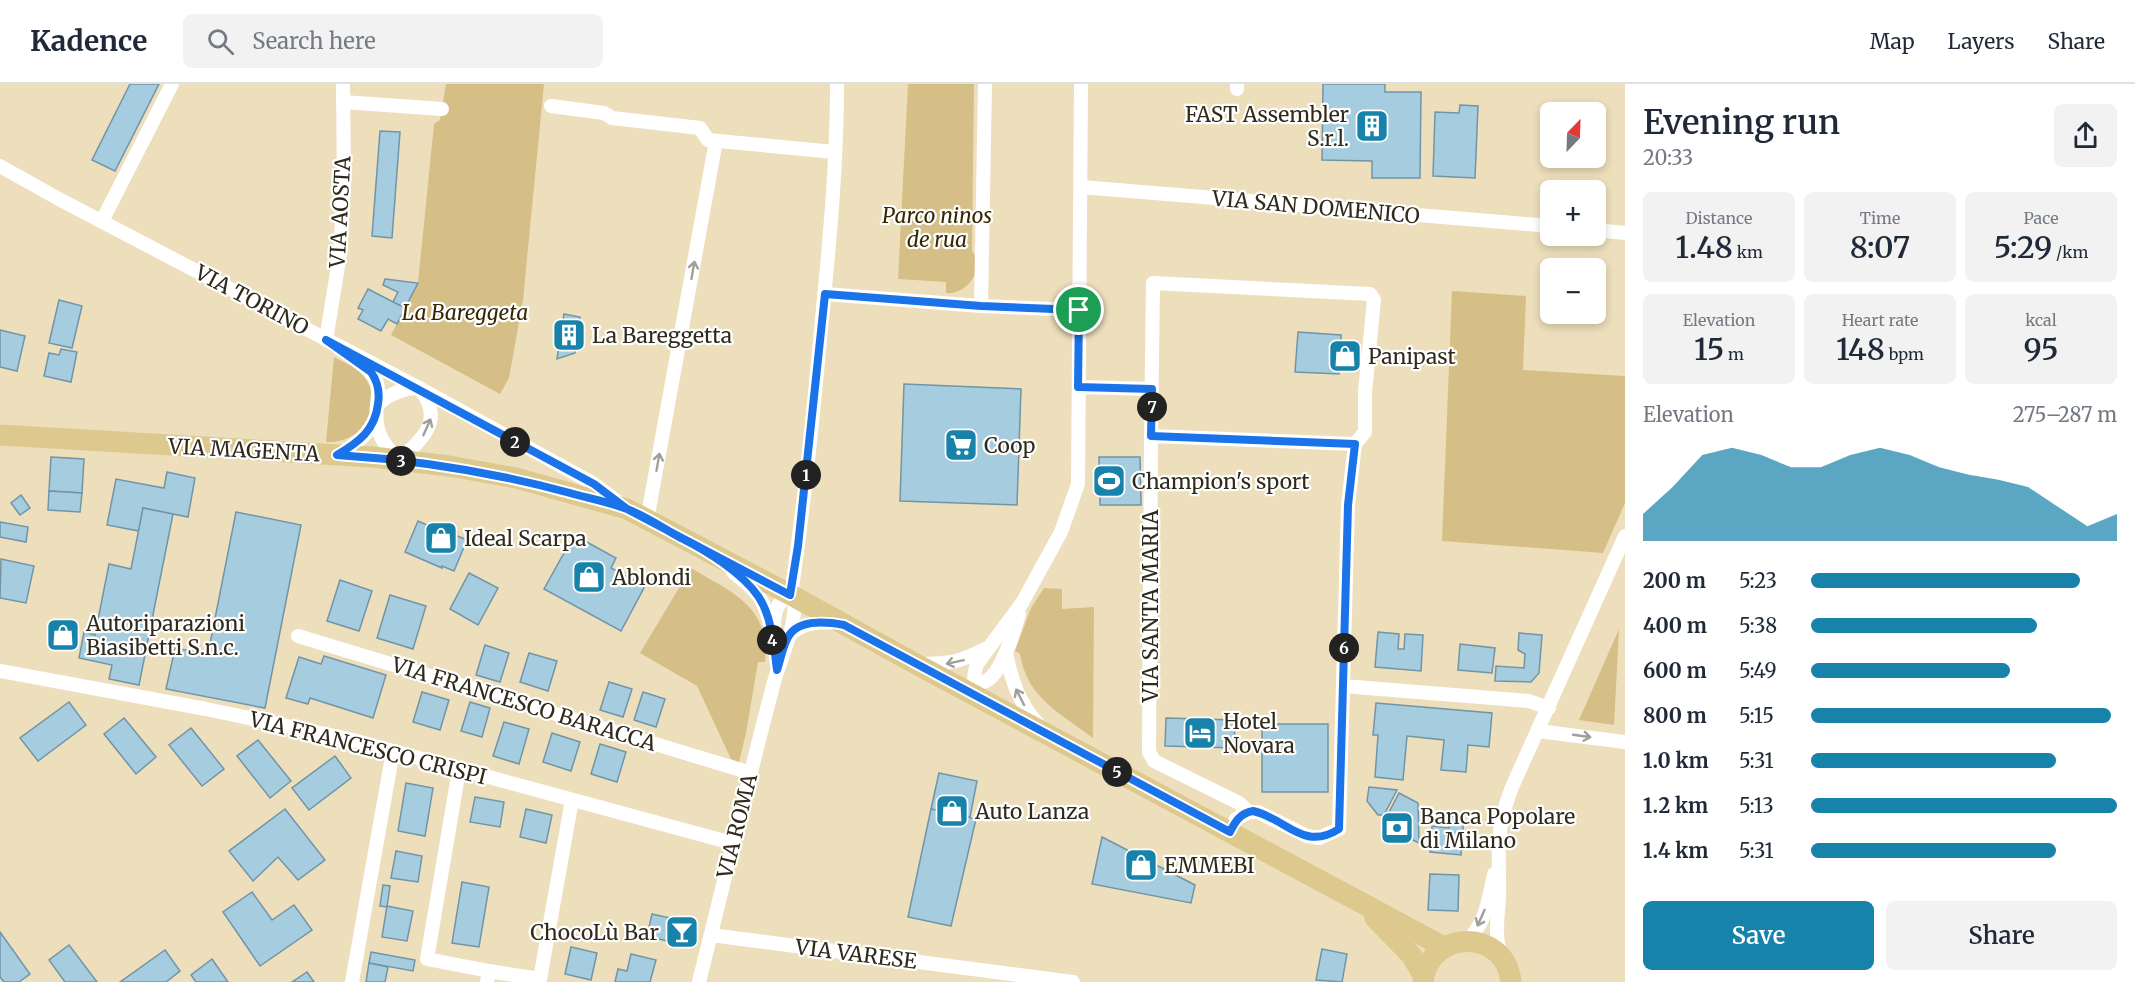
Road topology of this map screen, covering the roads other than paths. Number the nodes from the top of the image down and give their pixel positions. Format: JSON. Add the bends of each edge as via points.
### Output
{"nodes":[{"id":1,"x":172,"y":84,"type":"edge"},
{"id":2,"x":343,"y":84,"type":"edge"},
{"id":3,"x":837,"y":84,"type":"edge"},
{"id":4,"x":985,"y":84,"type":"edge"},
{"id":5,"x":1081,"y":84,"type":"edge"},
{"id":6,"x":343,"y":102,"type":"junction"},
{"id":7,"x":551,"y":106,"type":"dead end"},
{"id":8,"x":442,"y":110,"type":"dead end"},
{"id":9,"x":717,"y":141,"type":"junction"},
{"id":10,"x":834,"y":152,"type":"junction"},
{"id":11,"x":0,"y":166,"type":"edge"},
{"id":12,"x":1081,"y":187,"type":"junction"},
{"id":13,"x":102,"y":221,"type":"junction"},
{"id":14,"x":1540,"y":225,"type":"edge"},
{"id":15,"x":1606,"y":231,"type":"edge"},
{"id":16,"x":1625,"y":233,"type":"edge"},
{"id":17,"x":825,"y":294,"type":"junction"},
{"id":18,"x":981,"y":306,"type":"junction"},
{"id":19,"x":1079,"y":310,"type":"junction"},
{"id":20,"x":326,"y":340,"type":"junction"},
{"id":21,"x":1078,"y":387,"type":"junction"},
{"id":22,"x":419,"y":388,"type":"junction"},
{"id":23,"x":1152,"y":389,"type":"junction"},
{"id":24,"x":378,"y":409,"type":"junction"},
{"id":25,"x":0,"y":435,"type":"edge"},
{"id":26,"x":1151,"y":436,"type":"junction"},
{"id":27,"x":1355,"y":444,"type":"junction"},
{"id":28,"x":337,"y":455,"type":"junction"},
{"id":29,"x":399,"y":460,"type":"junction"},
{"id":30,"x":627,"y":509,"type":"junction"},
{"id":31,"x":647,"y":520,"type":"junction"},
{"id":32,"x":1625,"y":536,"type":"edge"},
{"id":33,"x":713,"y":555,"type":"junction"},
{"id":34,"x":790,"y":595,"type":"junction"},
{"id":35,"x":1022,"y":603,"type":"junction"},
{"id":36,"x":844,"y":625,"type":"junction"},
{"id":37,"x":298,"y":636,"type":"dead end"},
{"id":38,"x":789,"y":636,"type":"junction"},
{"id":39,"x":773,"y":643,"type":"junction"},
{"id":40,"x":990,"y":646,"type":"junction"},
{"id":41,"x":1006,"y":652,"type":"junction"},
{"id":42,"x":916,"y":664,"type":"junction"},
{"id":43,"x":777,"y":670,"type":"junction"},
{"id":44,"x":0,"y":671,"type":"edge"},
{"id":45,"x":1343,"y":686,"type":"junction"},
{"id":46,"x":971,"y":690,"type":"junction"},
{"id":47,"x":1549,"y":708,"type":"junction"},
{"id":48,"x":1538,"y":731,"type":"junction"},
{"id":49,"x":1048,"y":735,"type":"junction"},
{"id":50,"x":1625,"y":742,"type":"edge"},
{"id":51,"x":393,"y":752,"type":"junction"},
{"id":52,"x":459,"y":770,"type":"junction"},
{"id":53,"x":751,"y":773,"type":"junction"},
{"id":54,"x":572,"y":800,"type":"junction"},
{"id":55,"x":1249,"y":812,"type":"junction"},
{"id":56,"x":1230,"y":832,"type":"junction"},
{"id":57,"x":732,"y":843,"type":"junction"},
{"id":58,"x":1498,"y":851,"type":"junction"},
{"id":59,"x":1363,"y":904,"type":"junction"},
{"id":60,"x":711,"y":935,"type":"junction"},
{"id":61,"x":1466,"y":941,"type":"junction"},
{"id":62,"x":1444,"y":947,"type":"junction"},
{"id":63,"x":1501,"y":956,"type":"junction"},
{"id":64,"x":488,"y":976,"type":"edge"},
{"id":65,"x":1423,"y":979,"type":"edge"},
{"id":66,"x":1512,"y":980,"type":"edge"},
{"id":67,"x":1057,"y":981,"type":"edge"},
{"id":68,"x":352,"y":982,"type":"edge"},
{"id":69,"x":699,"y":982,"type":"edge"},
{"id":70,"x":1073,"y":982,"type":"edge"}],
"edges":[{"from":1,"to":13,"type":"street"},
{"from":2,"to":6,"type":"street","name":"VIA AOSTA"},
{"from":3,"to":10,"type":"street"},
{"from":4,"to":18,"type":"street"},
{"from":5,"to":12,"type":"street"},
{"from":6,"to":8,"type":"street"},
{"from":6,"to":20,"type":"street","name":"VIA AOSTA","via":[[340,254]]},
{"from":7,"to":9,"type":"street","via":[[700,128],[708,140]]},
{"from":9,"to":10,"type":"street"},
{"from":31,"to":9,"type":"street","one_way":true},
{"from":10,"to":17,"type":"street"},
{"from":11,"to":13,"type":"street","name":"VIA TORINO"},
{"from":12,"to":14,"type":"street","name":"VIA SAN DOMENICO"},
{"from":12,"to":19,"type":"street"},
{"from":13,"to":20,"type":"street","name":"VIA TORINO"},
{"from":15,"to":16,"type":"street"},
{"from":17,"to":18,"type":"street"},
{"from":17,"to":34,"type":"street"},
{"from":18,"to":19,"type":"street"},
{"from":19,"to":21,"type":"street"},
{"from":20,"to":22,"type":"street","name":"VIA TORINO"},
{"from":20,"to":24,"type":"street","via":[[371,372],[378,386]]},
{"from":21,"to":23,"type":"street"},
{"from":21,"to":35,"type":"street","via":[[1078,484],[1060,532]]},
{"from":22,"to":24,"type":"street","via":[[397,391]]},
{"from":29,"to":22,"type":"street","one_way":true,"via":[[422,439],[432,418],[427,398]]},
{"from":22,"to":30,"type":"street","name":"VIA TORINO","via":[[594,484]]},
{"from":23,"to":26,"type":"street","name":"VIA SANTA MARIA"},
{"from":23,"to":27,"type":"street","name":"VIA SANTA MARIA","via":[[1153,283],[1370,294],[1374,300],[1365,432]]},
{"from":24,"to":28,"type":"street","via":[[367,433]]},
{"from":24,"to":29,"type":"street","via":[[382,438]]},
{"from":25,"to":28,"type":"main road","name":"VIA MAGENTA"},
{"from":26,"to":27,"type":"street"},
{"from":26,"to":55,"type":"street","name":"VIA SANTA MARIA","via":[[1149,752],[1154,761],[1239,803]]},
{"from":27,"to":45,"type":"street","via":[[1348,505]]},
{"from":28,"to":29,"type":"main road","name":"VIA MAGENTA"},
{"from":29,"to":30,"type":"main road","name":"VIA MAGENTA","via":[[506,476]]},
{"from":30,"to":31,"type":"main road","name":"VIA MAGENTA"},
{"from":31,"to":33,"type":"main road","name":"VIA MAGENTA"},
{"from":32,"to":47,"type":"street"},
{"from":33,"to":34,"type":"main road","name":"VIA MAGENTA"},
{"from":33,"to":39,"type":"street","via":[[758,596]]},
{"from":34,"to":36,"type":"main road","name":"VIA MAGENTA"},
{"from":34,"to":38,"type":"street","name":"VIA ROMA","via":[[795,609]]},
{"from":34,"to":39,"type":"street","via":[[777,606]]},
{"from":35,"to":40,"type":"street"},
{"from":35,"to":41,"type":"street"},
{"from":36,"to":38,"type":"street","via":[[811,623]]},
{"from":36,"to":42,"type":"main road","name":"VIA MAGENTA"},
{"from":37,"to":53,"type":"street","name":"VIA FRANCESCO BARACCA"},
{"from":38,"to":43,"type":"street","name":"VIA ROMA"},
{"from":39,"to":43,"type":"street"},
{"from":40,"to":42,"type":"street","one_way":true,"via":[[951,664]]},
{"from":40,"to":46,"type":"street","via":[[977,664]]},
{"from":41,"to":46,"type":"street","via":[[988,680]]},
{"from":49,"to":41,"type":"street","one_way":true,"via":[[1016,691]]},
{"from":42,"to":46,"type":"main road","name":"VIA MAGENTA"},
{"from":43,"to":53,"type":"street","name":"VIA ROMA"},
{"from":44,"to":51,"type":"street","name":"VIA FRANCESCO CRISPI","via":[[271,722]]},
{"from":45,"to":47,"type":"street","via":[[1529,701]]},
{"from":45,"to":55,"type":"street","via":[[1339,829],[1319,838],[1307,836],[1258,812]]},
{"from":46,"to":49,"type":"main road","name":"VIA MAGENTA"},
{"from":47,"to":48,"type":"street"},
{"from":48,"to":50,"type":"street","one_way":true},
{"from":48,"to":58,"type":"street","via":[[1505,808]]},
{"from":49,"to":56,"type":"main road","name":"VIA MAGENTA"},
{"from":51,"to":52,"type":"street","name":"VIA FRANCESCO CRISPI"},
{"from":51,"to":68,"type":"street"},
{"from":52,"to":54,"type":"street","name":"VIA FRANCESCO CRISPI"},
{"from":52,"to":64,"type":"street","via":[[427,959]]},
{"from":53,"to":57,"type":"street","name":"VIA ROMA"},
{"from":54,"to":57,"type":"street","name":"VIA FRANCESCO CRISPI"},
{"from":54,"to":64,"type":"street","via":[[540,979]]},
{"from":55,"to":56,"type":"street","via":[[1236,819]]},
{"from":56,"to":59,"type":"main road","name":"VIA MAGENTA"},
{"from":57,"to":60,"type":"street","name":"VIA ROMA"},
{"from":58,"to":61,"type":"street","one_way":true,"via":[[1486,907],[1473,936]]},
{"from":58,"to":63,"type":"street","via":[[1496,933]]},
{"from":59,"to":62,"type":"main road","name":"VIA MAGENTA"},
{"from":59,"to":65,"type":"main road","via":[[1412,956]]},
{"from":60,"to":67,"type":"street","name":"VIA VARESE"},
{"from":60,"to":69,"type":"street","name":"VIA ROMA"},
{"from":61,"to":62,"type":"main road"},
{"from":61,"to":63,"type":"main road","via":[[1491,948]]},
{"from":62,"to":65,"type":"main road","via":[[1428,964]]},
{"from":63,"to":66,"type":"main road"},
{"from":67,"to":70,"type":"street","name":"VIA VARESE"}]}
